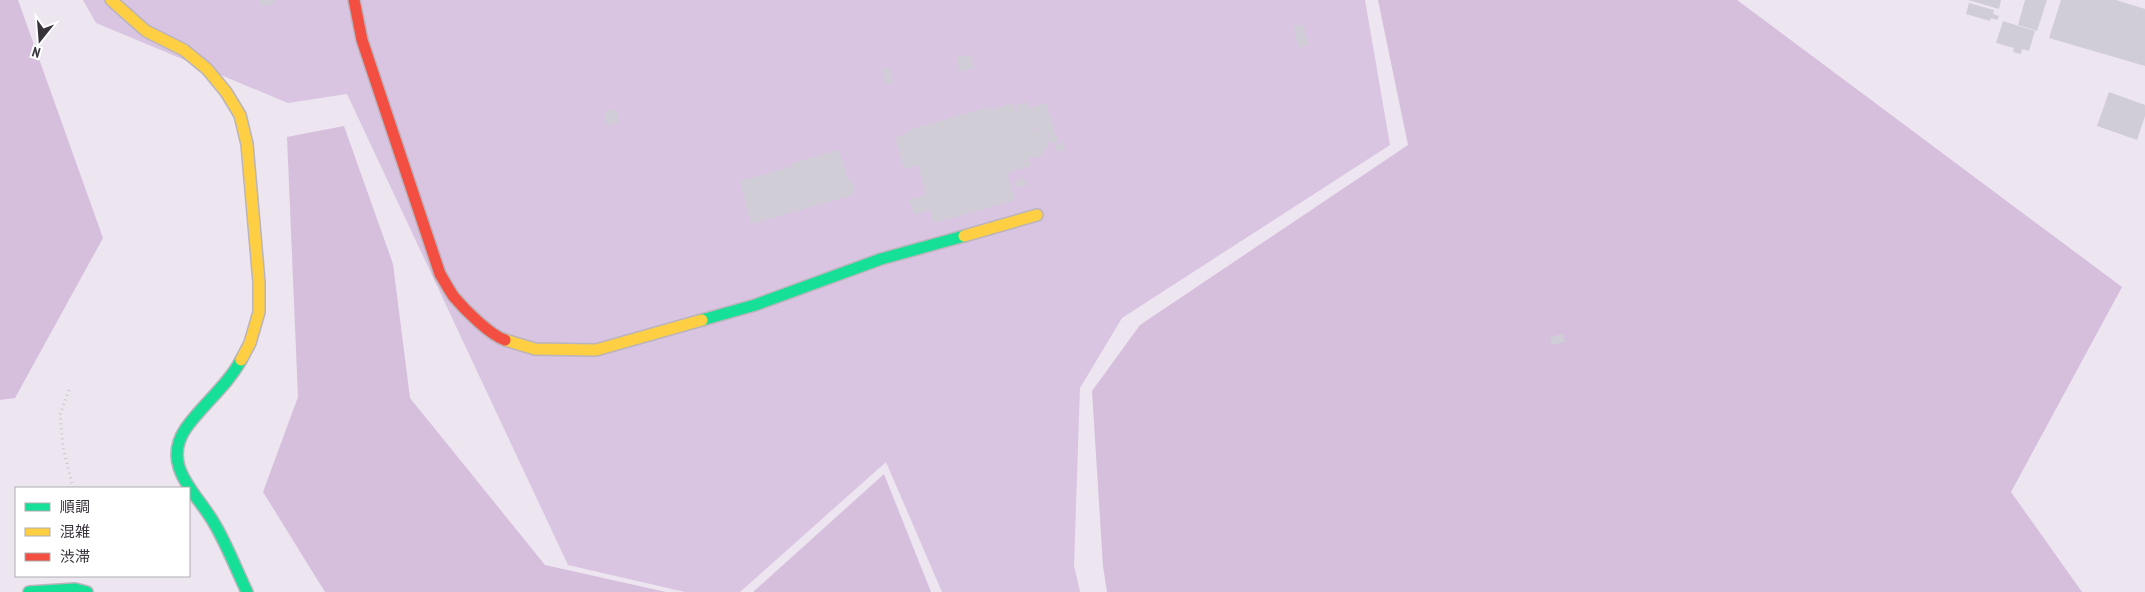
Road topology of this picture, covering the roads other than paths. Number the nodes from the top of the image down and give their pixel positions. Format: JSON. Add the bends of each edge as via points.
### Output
{"nodes":[{"id":1,"x":111,"y":0,"type":"edge"},
{"id":2,"x":354,"y":0,"type":"edge"},
{"id":3,"x":1037,"y":215,"type":"dead end"},
{"id":4,"x":188,"y":487,"type":"edge"},
{"id":5,"x":190,"y":489,"type":"edge"},
{"id":6,"x":28,"y":592,"type":"edge"},
{"id":7,"x":87,"y":592,"type":"edge"},
{"id":8,"x":246,"y":592,"type":"edge"}],
"edges":[{"from":1,"to":4,"type":"street","via":[[146,31],[184,50],[207,68],[240,116],[247,144],[260,282],[259,312],[250,343],[235,371],[186,429],[179,443],[178,465]]},
{"from":2,"to":3,"type":"street","via":[[362,40],[440,274],[454,298],[500,338],[535,349],[596,350],[754,305],[881,258]]},
{"from":5,"to":8,"type":"street","via":[[214,522]]},
{"from":6,"to":7,"type":"street","via":[[75,589]]}]}
